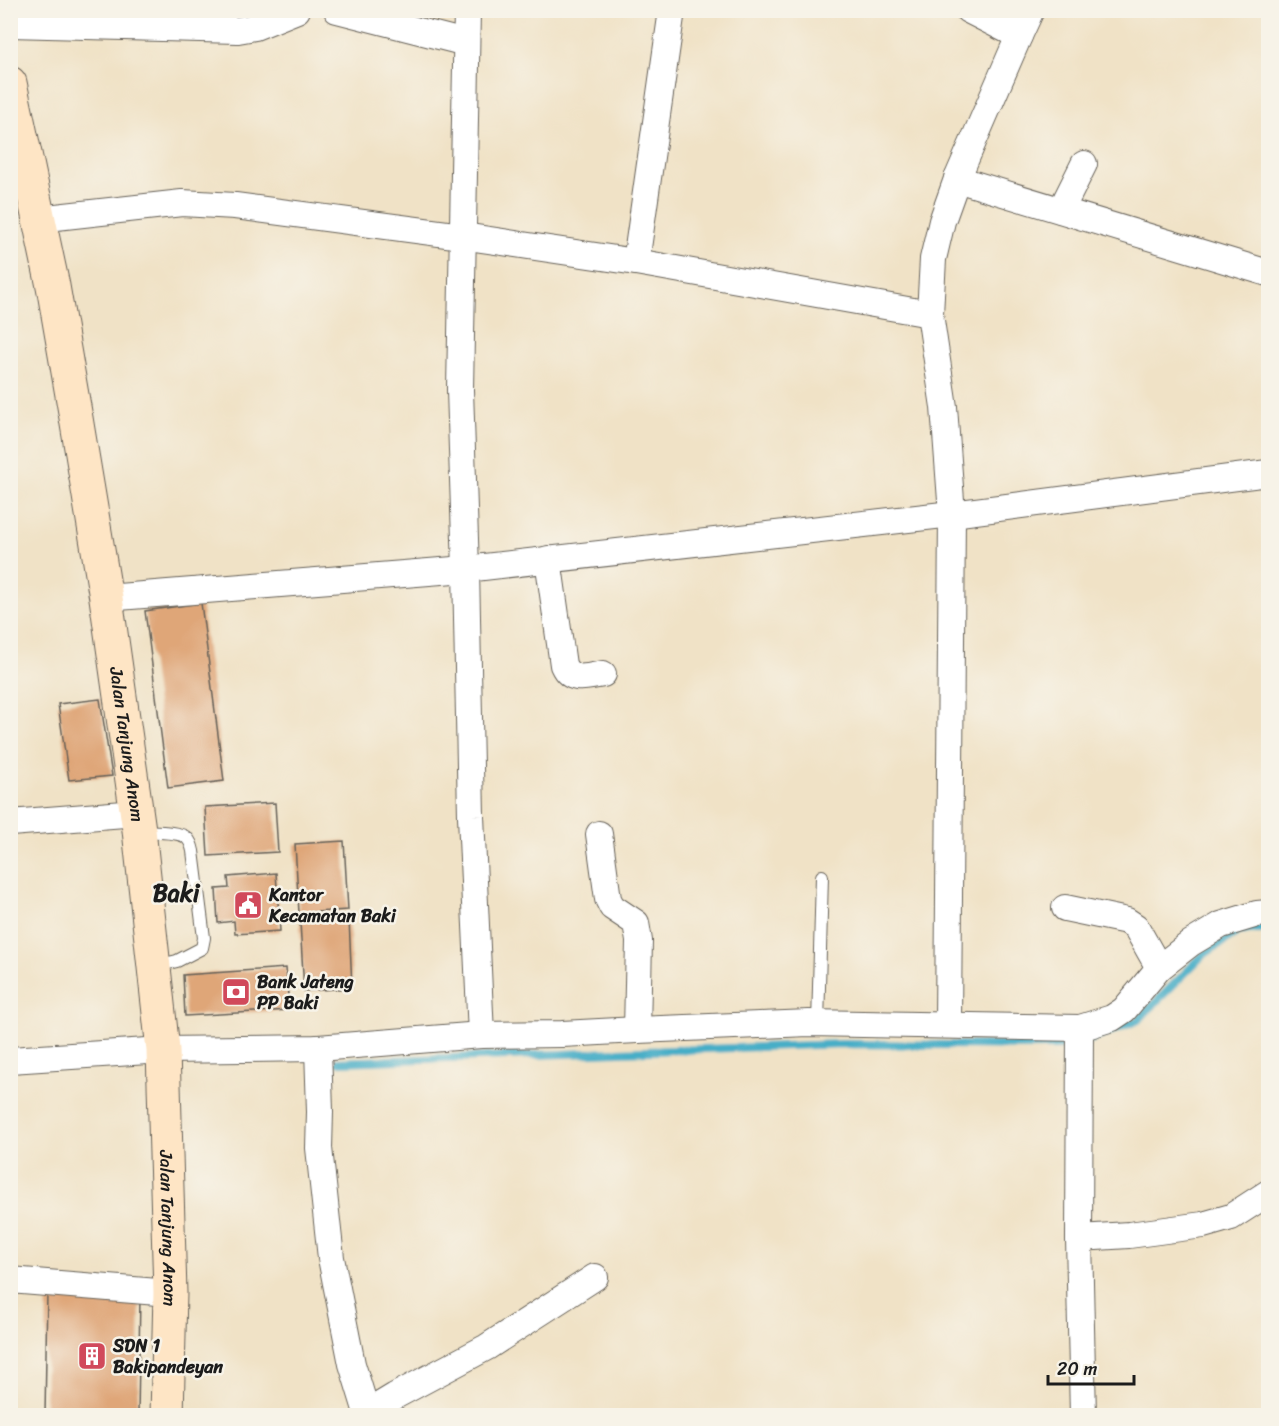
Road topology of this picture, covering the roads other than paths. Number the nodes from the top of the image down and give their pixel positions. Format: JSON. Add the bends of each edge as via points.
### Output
{"nodes":[{"id":1,"x":297,"y":10,"type":"edge"},
{"id":2,"x":337,"y":10,"type":"edge"},
{"id":3,"x":467,"y":10,"type":"edge"},
{"id":4,"x":672,"y":10,"type":"edge"},
{"id":5,"x":968,"y":10,"type":"edge"},
{"id":6,"x":1030,"y":10,"type":"edge"},
{"id":7,"x":10,"y":24,"type":"edge"},
{"id":8,"x":1019,"y":36,"type":"junction"},
{"id":9,"x":466,"y":43,"type":"junction"},
{"id":10,"x":10,"y":83,"type":"edge"},
{"id":11,"x":15,"y":131,"type":"edge"},
{"id":12,"x":1084,"y":164,"type":"dead end"},
{"id":13,"x":957,"y":179,"type":"junction"},
{"id":14,"x":1061,"y":210,"type":"junction"},
{"id":15,"x":38,"y":219,"type":"junction"},
{"id":16,"x":462,"y":236,"type":"junction"},
{"id":17,"x":636,"y":262,"type":"junction"},
{"id":18,"x":1269,"y":273,"type":"edge"},
{"id":19,"x":930,"y":314,"type":"junction"},
{"id":20,"x":1269,"y":473,"type":"edge"},
{"id":21,"x":952,"y":514,"type":"junction"},
{"id":22,"x":548,"y":560,"type":"junction"},
{"id":23,"x":466,"y":569,"type":"junction"},
{"id":24,"x":106,"y":598,"type":"junction"},
{"id":25,"x":603,"y":674,"type":"dead end"},
{"id":26,"x":138,"y":821,"type":"junction"},
{"id":27,"x":10,"y":823,"type":"edge"},
{"id":28,"x":599,"y":834,"type":"dead end"},
{"id":29,"x":822,"y":876,"type":"dead end"},
{"id":30,"x":1065,"y":908,"type":"dead end"},
{"id":31,"x":1269,"y":913,"type":"edge"},
{"id":32,"x":154,"y":966,"type":"junction"},
{"id":33,"x":1159,"y":968,"type":"junction"},
{"id":34,"x":818,"y":1023,"type":"junction"},
{"id":35,"x":948,"y":1025,"type":"junction"},
{"id":36,"x":637,"y":1030,"type":"junction"},
{"id":37,"x":481,"y":1035,"type":"junction"},
{"id":38,"x":1080,"y":1037,"type":"junction"},
{"id":39,"x":318,"y":1048,"type":"junction"},
{"id":40,"x":163,"y":1050,"type":"junction"},
{"id":41,"x":10,"y":1060,"type":"edge"},
{"id":42,"x":1269,"y":1193,"type":"edge"},
{"id":43,"x":1079,"y":1238,"type":"junction"},
{"id":44,"x":595,"y":1277,"type":"dead end"},
{"id":45,"x":10,"y":1280,"type":"edge"},
{"id":46,"x":170,"y":1293,"type":"junction"},
{"id":47,"x":366,"y":1414,"type":"edge"},
{"id":48,"x":167,"y":1416,"type":"edge"},
{"id":49,"x":1083,"y":1416,"type":"edge"}],
"edges":[{"from":1,"to":7,"type":"street","via":[[238,30]]},
{"from":2,"to":9,"type":"street"},
{"from":3,"to":9,"type":"street"},
{"from":4,"to":17,"type":"street"},
{"from":5,"to":8,"type":"street"},
{"from":6,"to":8,"type":"street"},
{"from":8,"to":13,"type":"street"},
{"from":9,"to":16,"type":"street"},
{"from":10,"to":11,"type":"main road","name":"Jalan Tanjung Anom","via":[[17,113]]},
{"from":11,"to":15,"type":"main road","name":"Jalan Tanjung Anom"},
{"from":12,"to":14,"type":"street"},
{"from":13,"to":14,"type":"street"},
{"from":13,"to":19,"type":"street","via":[[933,259]]},
{"from":14,"to":18,"type":"street"},
{"from":15,"to":16,"type":"street","via":[[182,203],[235,206]]},
{"from":15,"to":24,"type":"main road","name":"Jalan Tanjung Anom"},
{"from":16,"to":17,"type":"street"},
{"from":16,"to":23,"type":"street","via":[[460,390]]},
{"from":17,"to":19,"type":"street"},
{"from":19,"to":21,"type":"street","via":[[944,407]]},
{"from":20,"to":21,"type":"street"},
{"from":21,"to":22,"type":"street"},
{"from":21,"to":35,"type":"street"},
{"from":22,"to":23,"type":"street"},
{"from":22,"to":25,"type":"street","via":[[562,665],[569,675],[583,678]]},
{"from":23,"to":24,"type":"street"},
{"from":23,"to":37,"type":"street"},
{"from":24,"to":26,"type":"main road","name":"Jalan Tanjung Anom"},
{"from":26,"to":27,"type":"street"},
{"from":26,"to":32,"type":"main road","name":"Jalan Tanjung Anom"},
{"from":26,"to":32,"type":"lane","via":[[157,833],[180,833],[189,839],[204,938],[202,948],[177,961]]},
{"from":28,"to":36,"type":"street","via":[[608,899],[638,929]]},
{"from":29,"to":34,"type":"lane"},
{"from":30,"to":33,"type":"street","via":[[1127,921],[1136,927]]},
{"from":31,"to":33,"type":"street","via":[[1221,925]]},
{"from":32,"to":40,"type":"main road","name":"Jalan Tanjung Anom"},
{"from":33,"to":38,"type":"street","via":[[1124,1010]]},
{"from":34,"to":35,"type":"street"},
{"from":34,"to":36,"type":"street"},
{"from":35,"to":38,"type":"street"},
{"from":36,"to":37,"type":"street"},
{"from":37,"to":39,"type":"street"},
{"from":38,"to":43,"type":"street"},
{"from":39,"to":40,"type":"street"},
{"from":39,"to":47,"type":"street","via":[[319,1148],[331,1258]]},
{"from":40,"to":41,"type":"street"},
{"from":40,"to":46,"type":"main road","name":"Jalan Tanjung Anom"},
{"from":42,"to":43,"type":"street","via":[[1232,1217],[1203,1225]]},
{"from":43,"to":49,"type":"street"},
{"from":44,"to":47,"type":"street","via":[[487,1347]]},
{"from":45,"to":46,"type":"street"},
{"from":46,"to":48,"type":"main road","name":"Jalan Tanjung Anom"}]}
